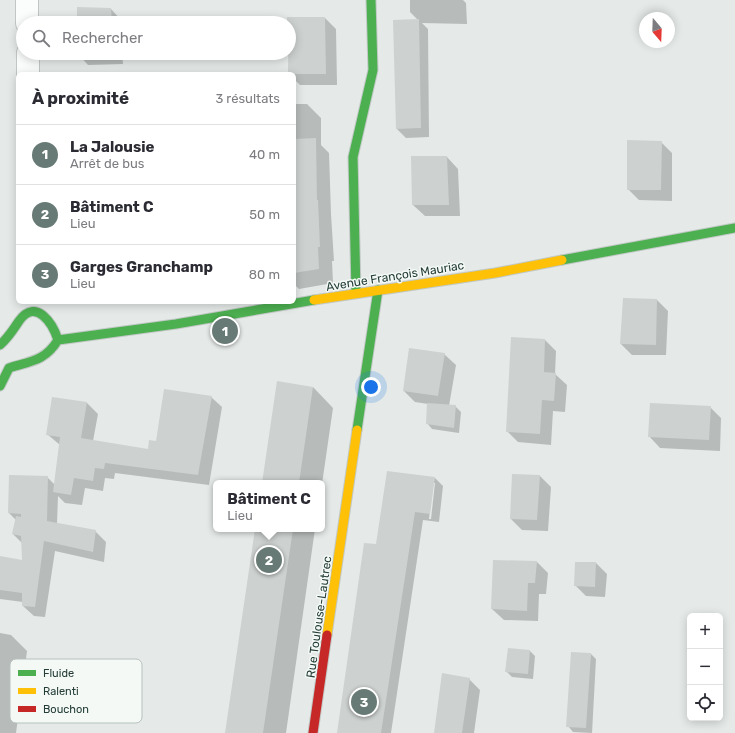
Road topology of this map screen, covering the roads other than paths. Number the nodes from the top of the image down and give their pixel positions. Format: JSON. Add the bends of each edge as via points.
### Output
{"nodes":[{"id":1,"x":27,"y":0,"type":"edge"},
{"id":2,"x":371,"y":0,"type":"edge"},
{"id":3,"x":28,"y":16,"type":"edge"},
{"id":4,"x":28,"y":60,"type":"edge"},
{"id":5,"x":28,"y":72,"type":"edge"},
{"id":6,"x":735,"y":228,"type":"edge"},
{"id":7,"x":378,"y":290,"type":"junction"},
{"id":8,"x":356,"y":293,"type":"junction"},
{"id":9,"x":296,"y":303,"type":"edge"},
{"id":10,"x":292,"y":304,"type":"edge"},
{"id":11,"x":30,"y":307,"type":"edge"},
{"id":12,"x":58,"y":340,"type":"junction"},
{"id":13,"x":0,"y":345,"type":"edge"},
{"id":14,"x":0,"y":386,"type":"edge"},
{"id":15,"x":313,"y":733,"type":"edge"}],
"edges":[{"from":1,"to":3,"type":"street"},
{"from":2,"to":8,"type":"street","via":[[373,70],[353,157]]},
{"from":4,"to":5,"type":"street"},
{"from":6,"to":7,"type":"street","name":"Avenue François Mauriac","via":[[495,273]]},
{"from":7,"to":8,"type":"street","name":"Avenue François Mauriac"},
{"from":7,"to":15,"type":"street","name":"Rue Toulouse-Lautrec"},
{"from":8,"to":9,"type":"street","name":"Avenue François Mauriac"},
{"from":10,"to":12,"type":"street","name":"Avenue François Mauriac","via":[[176,324]]},
{"from":11,"to":12,"type":"street","via":[[47,317],[54,326]]},
{"from":11,"to":13,"type":"street"},
{"from":12,"to":14,"type":"street","via":[[52,352],[44,358],[9,368]]}]}
